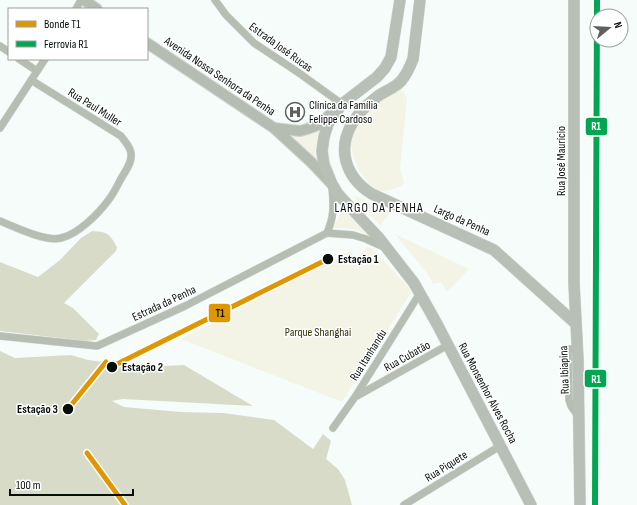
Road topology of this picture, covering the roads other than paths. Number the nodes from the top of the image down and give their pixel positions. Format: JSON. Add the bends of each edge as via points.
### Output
{"nodes":[{"id":1,"x":82,"y":0,"type":"edge"},
{"id":2,"x":215,"y":0,"type":"edge"},
{"id":3,"x":400,"y":0,"type":"edge"},
{"id":4,"x":420,"y":0,"type":"edge"},
{"id":5,"x":574,"y":0,"type":"edge"},
{"id":6,"x":95,"y":8,"type":"edge"},
{"id":7,"x":148,"y":44,"type":"edge"},
{"id":8,"x":20,"y":60,"type":"edge"},
{"id":9,"x":44,"y":60,"type":"edge"},
{"id":10,"x":37,"y":71,"type":"junction"},
{"id":11,"x":31,"y":80,"type":"junction"},
{"id":12,"x":342,"y":104,"type":"junction"},
{"id":13,"x":0,"y":128,"type":"edge"},
{"id":14,"x":274,"y":128,"type":"junction"},
{"id":15,"x":332,"y":184,"type":"junction"},
{"id":16,"x":0,"y":221,"type":"edge"},
{"id":17,"x":326,"y":233,"type":"junction"},
{"id":18,"x":387,"y":249,"type":"junction"},
{"id":19,"x":420,"y":293,"type":"junction"},
{"id":20,"x":575,"y":323,"type":"junction"},
{"id":21,"x":0,"y":336,"type":"edge"},
{"id":22,"x":448,"y":345,"type":"junction"},
{"id":23,"x":355,"y":397,"type":"junction"},
{"id":24,"x":333,"y":428,"type":"dead end"},
{"id":25,"x":500,"y":446,"type":"junction"},
{"id":26,"x":404,"y":505,"type":"edge"},
{"id":27,"x":531,"y":505,"type":"edge"},
{"id":28,"x":580,"y":505,"type":"edge"}],
"edges":[{"from":1,"to":6,"type":"street"},
{"from":2,"to":12,"type":"street","name":"Estrada José Rucas","via":[[254,43]]},
{"from":3,"to":12,"type":"main road","via":[[391,57],[385,68]]},
{"from":4,"to":20,"type":"main road","name":"Largo da Penha","via":[[410,67],[400,82],[378,96],[351,124],[346,134],[344,156],[348,167],[364,189],[494,250]]},
{"from":5,"to":20,"type":"main road","name":"Rua José Maurício"},
{"from":7,"to":14,"type":"street","name":"Avenida Nossa Senhora da Penha"},
{"from":8,"to":10,"type":"street"},
{"from":9,"to":10,"type":"street"},
{"from":10,"to":11,"type":"street"},
{"from":11,"to":13,"type":"street"},
{"from":11,"to":16,"type":"street","name":"Rua Paul Muller","via":[[121,136],[129,146],[131,161],[111,197],[99,211],[69,235],[60,239],[42,237]]},
{"from":12,"to":14,"type":"street","name":"Avenida Nossa Senhora da Penha","via":[[318,125],[307,129],[300,131]]},
{"from":12,"to":15,"type":"main road","via":[[328,124],[322,151],[324,165]]},
{"from":14,"to":15,"type":"street"},
{"from":15,"to":17,"type":"street","via":[[334,214]]},
{"from":15,"to":18,"type":"main road"},
{"from":17,"to":18,"type":"street","via":[[353,235]]},
{"from":17,"to":21,"type":"street","name":"Estrada da Penha","via":[[185,306],[97,346]]},
{"from":18,"to":19,"type":"main road"},
{"from":19,"to":22,"type":"main road","name":"Rua Monsenhor Alves Rocha"},
{"from":19,"to":23,"type":"street","name":"Rua Itanhandu"},
{"from":20,"to":28,"type":"main road","name":"Rua Ibiapina","via":[[573,349]]},
{"from":22,"to":23,"type":"street","name":"Rua Cubatão"},
{"from":22,"to":25,"type":"main road","name":"Rua Monsenhor Alves Rocha"},
{"from":23,"to":24,"type":"street","name":"Rua Itanhandu"},
{"from":25,"to":26,"type":"street","name":"Rua Piquete"},
{"from":25,"to":27,"type":"main road","name":"Rua Monsenhor Alves Rocha"}]}
